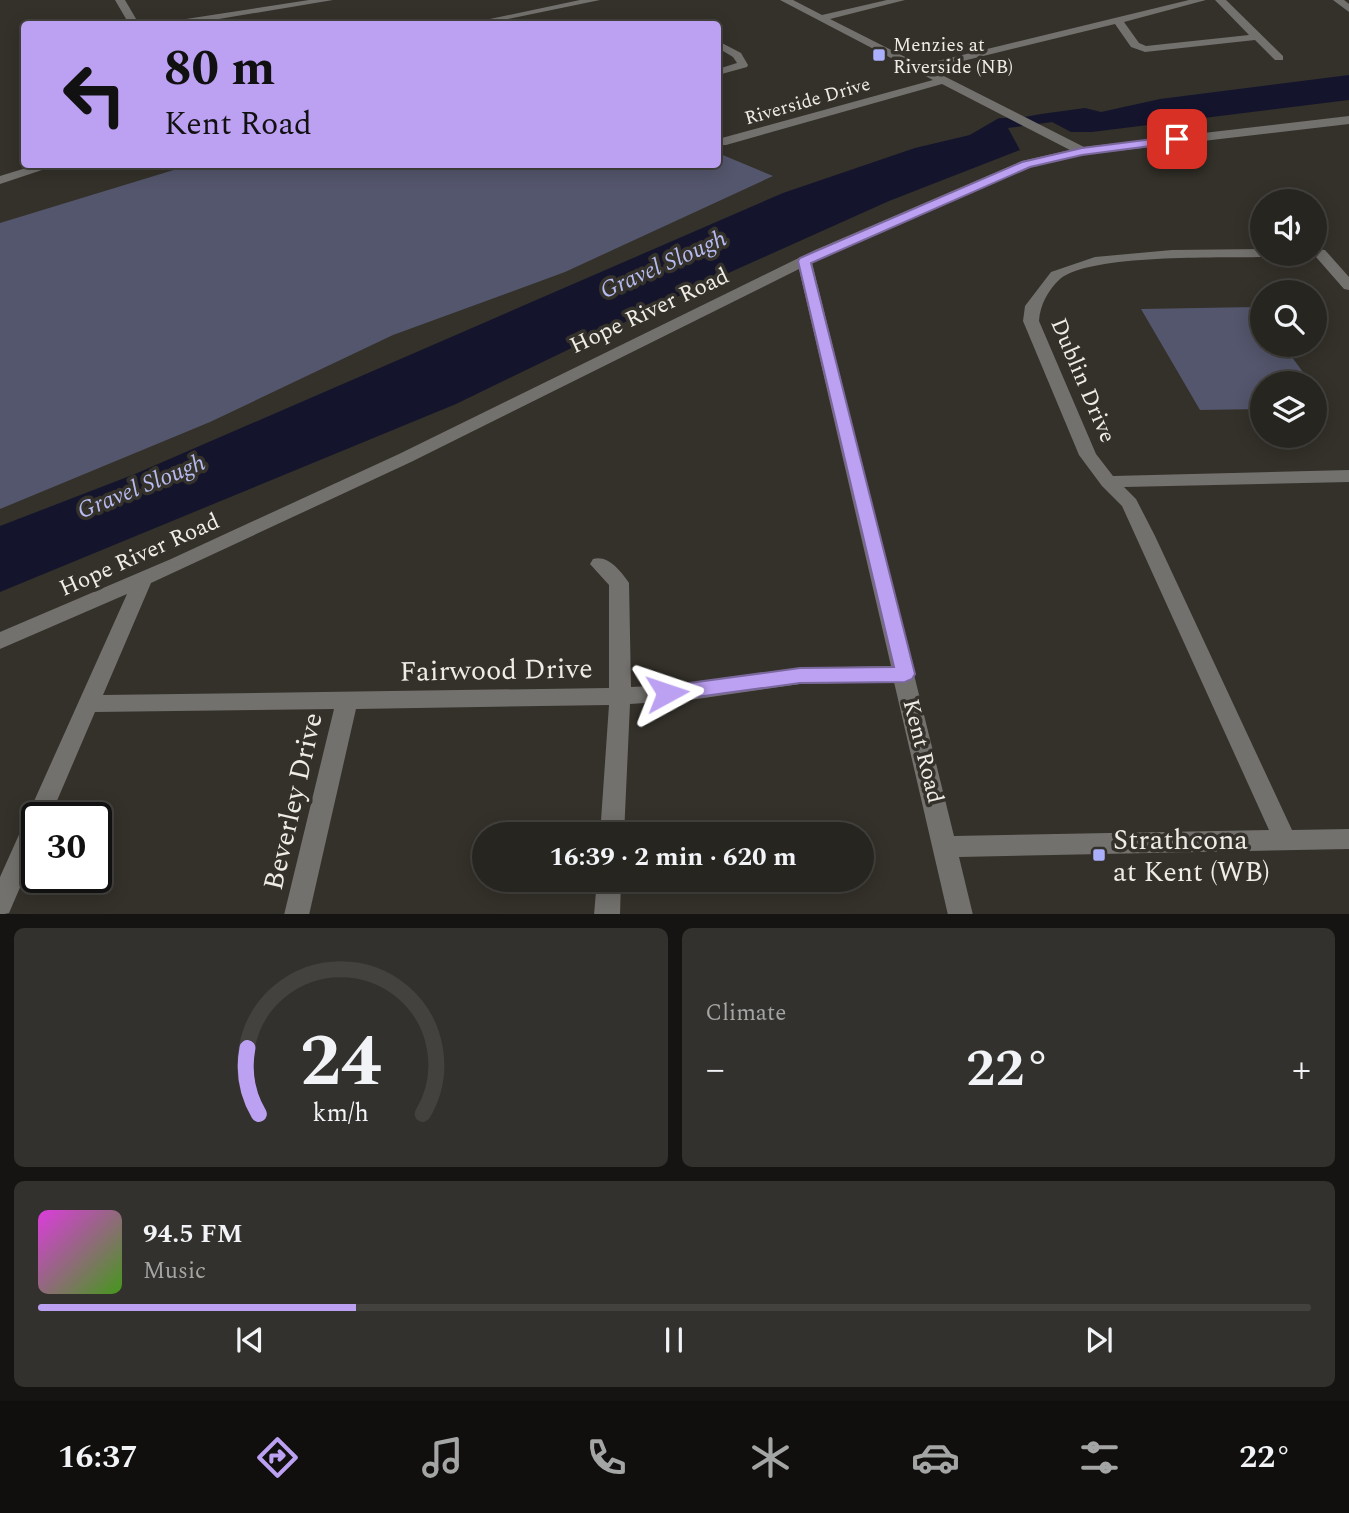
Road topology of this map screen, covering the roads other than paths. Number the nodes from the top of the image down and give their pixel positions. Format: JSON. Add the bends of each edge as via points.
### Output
{"nodes":[{"id":1,"x":120,"y":0,"type":"edge"},
{"id":2,"x":328,"y":0,"type":"edge"},
{"id":3,"x":594,"y":0,"type":"edge"},
{"id":4,"x":785,"y":0,"type":"edge"},
{"id":5,"x":900,"y":0,"type":"edge"},
{"id":6,"x":1201,"y":0,"type":"edge"},
{"id":7,"x":1220,"y":0,"type":"edge"},
{"id":8,"x":1338,"y":0,"type":"edge"},
{"id":9,"x":1349,"y":9,"type":"edge"},
{"id":10,"x":820,"y":18,"type":"junction"},
{"id":11,"x":1117,"y":20,"type":"junction"},
{"id":12,"x":132,"y":21,"type":"edge"},
{"id":13,"x":194,"y":21,"type":"edge"},
{"id":14,"x":486,"y":21,"type":"edge"},
{"id":15,"x":1258,"y":37,"type":"junction"},
{"id":16,"x":721,"y":46,"type":"edge"},
{"id":17,"x":1279,"y":58,"type":"dead end"},
{"id":18,"x":918,"y":69,"type":"junction"},
{"id":19,"x":721,"y":71,"type":"edge"},
{"id":20,"x":941,"y":81,"type":"junction"},
{"id":21,"x":1349,"y":120,"type":"edge"},
{"id":22,"x":722,"y":142,"type":"dead end"},
{"id":23,"x":1082,"y":152,"type":"junction"},
{"id":24,"x":40,"y":168,"type":"edge"},
{"id":25,"x":0,"y":180,"type":"edge"},
{"id":26,"x":1250,"y":253,"type":"edge"},
{"id":27,"x":804,"y":261,"type":"junction"},
{"id":28,"x":1327,"y":261,"type":"edge"},
{"id":29,"x":1349,"y":286,"type":"edge"},
{"id":30,"x":1349,"y":476,"type":"edge"},
{"id":31,"x":1108,"y":482,"type":"junction"},
{"id":32,"x":600,"y":564,"type":"dead end"},
{"id":33,"x":143,"y":580,"type":"junction"},
{"id":34,"x":0,"y":641,"type":"edge"},
{"id":35,"x":905,"y":674,"type":"junction"},
{"id":36,"x":620,"y":696,"type":"junction"},
{"id":37,"x":347,"y":701,"type":"junction"},
{"id":38,"x":87,"y":704,"type":"junction"},
{"id":39,"x":44,"y":802,"type":"edge"},
{"id":40,"x":613,"y":822,"type":"edge"},
{"id":41,"x":1349,"y":839,"type":"edge"},
{"id":42,"x":1285,"y":840,"type":"junction"},
{"id":43,"x":947,"y":847,"type":"junction"},
{"id":44,"x":21,"y":856,"type":"edge"},
{"id":45,"x":608,"y":892,"type":"edge"},
{"id":46,"x":0,"y":905,"type":"edge"},
{"id":47,"x":296,"y":914,"type":"edge"},
{"id":48,"x":607,"y":914,"type":"edge"},
{"id":49,"x":961,"y":914,"type":"edge"}],
"edges":[{"from":1,"to":12,"type":"street"},
{"from":2,"to":13,"type":"street"},
{"from":3,"to":14,"type":"street"},
{"from":4,"to":10,"type":"street"},
{"from":5,"to":10,"type":"street"},
{"from":6,"to":11,"type":"street"},
{"from":7,"to":15,"type":"street"},
{"from":8,"to":9,"type":"street"},
{"from":10,"to":18,"type":"street"},
{"from":11,"to":15,"type":"street","via":[[1135,45],[1145,49]]},
{"from":11,"to":18,"type":"street"},
{"from":15,"to":17,"type":"street"},
{"from":16,"to":19,"type":"street","via":[[737,55],[743,65]]},
{"from":18,"to":20,"type":"street"},
{"from":20,"to":22,"type":"street","name":"Riverside Drive"},
{"from":20,"to":23,"type":"street"},
{"from":21,"to":23,"type":"street","name":"Hope River Road"},
{"from":23,"to":27,"type":"street","name":"Hope River Road","via":[[1026,164]]},
{"from":24,"to":25,"type":"street"},
{"from":26,"to":31,"type":"street","name":"Dublin Drive","via":[[1100,260],[1056,275],[1032,306],[1031,321],[1088,454]]},
{"from":27,"to":33,"type":"street","name":"Hope River Road","via":[[405,458]]},
{"from":27,"to":35,"type":"street","name":"Kent Road"},
{"from":28,"to":29,"type":"street"},
{"from":30,"to":31,"type":"street"},
{"from":31,"to":42,"type":"street","name":"Dublin Drive","via":[[1130,503],[1141,525]]},
{"from":32,"to":36,"type":"street","via":[[619,583]]},
{"from":33,"to":34,"type":"street","name":"Hope River Road"},
{"from":33,"to":38,"type":"street"},
{"from":35,"to":36,"type":"street","name":"Fairwood Drive","via":[[800,676],[690,692]]},
{"from":35,"to":43,"type":"street","name":"Kent Road"},
{"from":36,"to":37,"type":"street","name":"Fairwood Drive"},
{"from":36,"to":40,"type":"street"},
{"from":37,"to":38,"type":"street","name":"Fairwood Drive"},
{"from":37,"to":47,"type":"street","name":"Beverley Drive"},
{"from":38,"to":39,"type":"street"},
{"from":41,"to":42,"type":"street"},
{"from":42,"to":43,"type":"street"},
{"from":43,"to":49,"type":"street","name":"Kent Road"},
{"from":44,"to":46,"type":"street"},
{"from":45,"to":48,"type":"street"}]}
